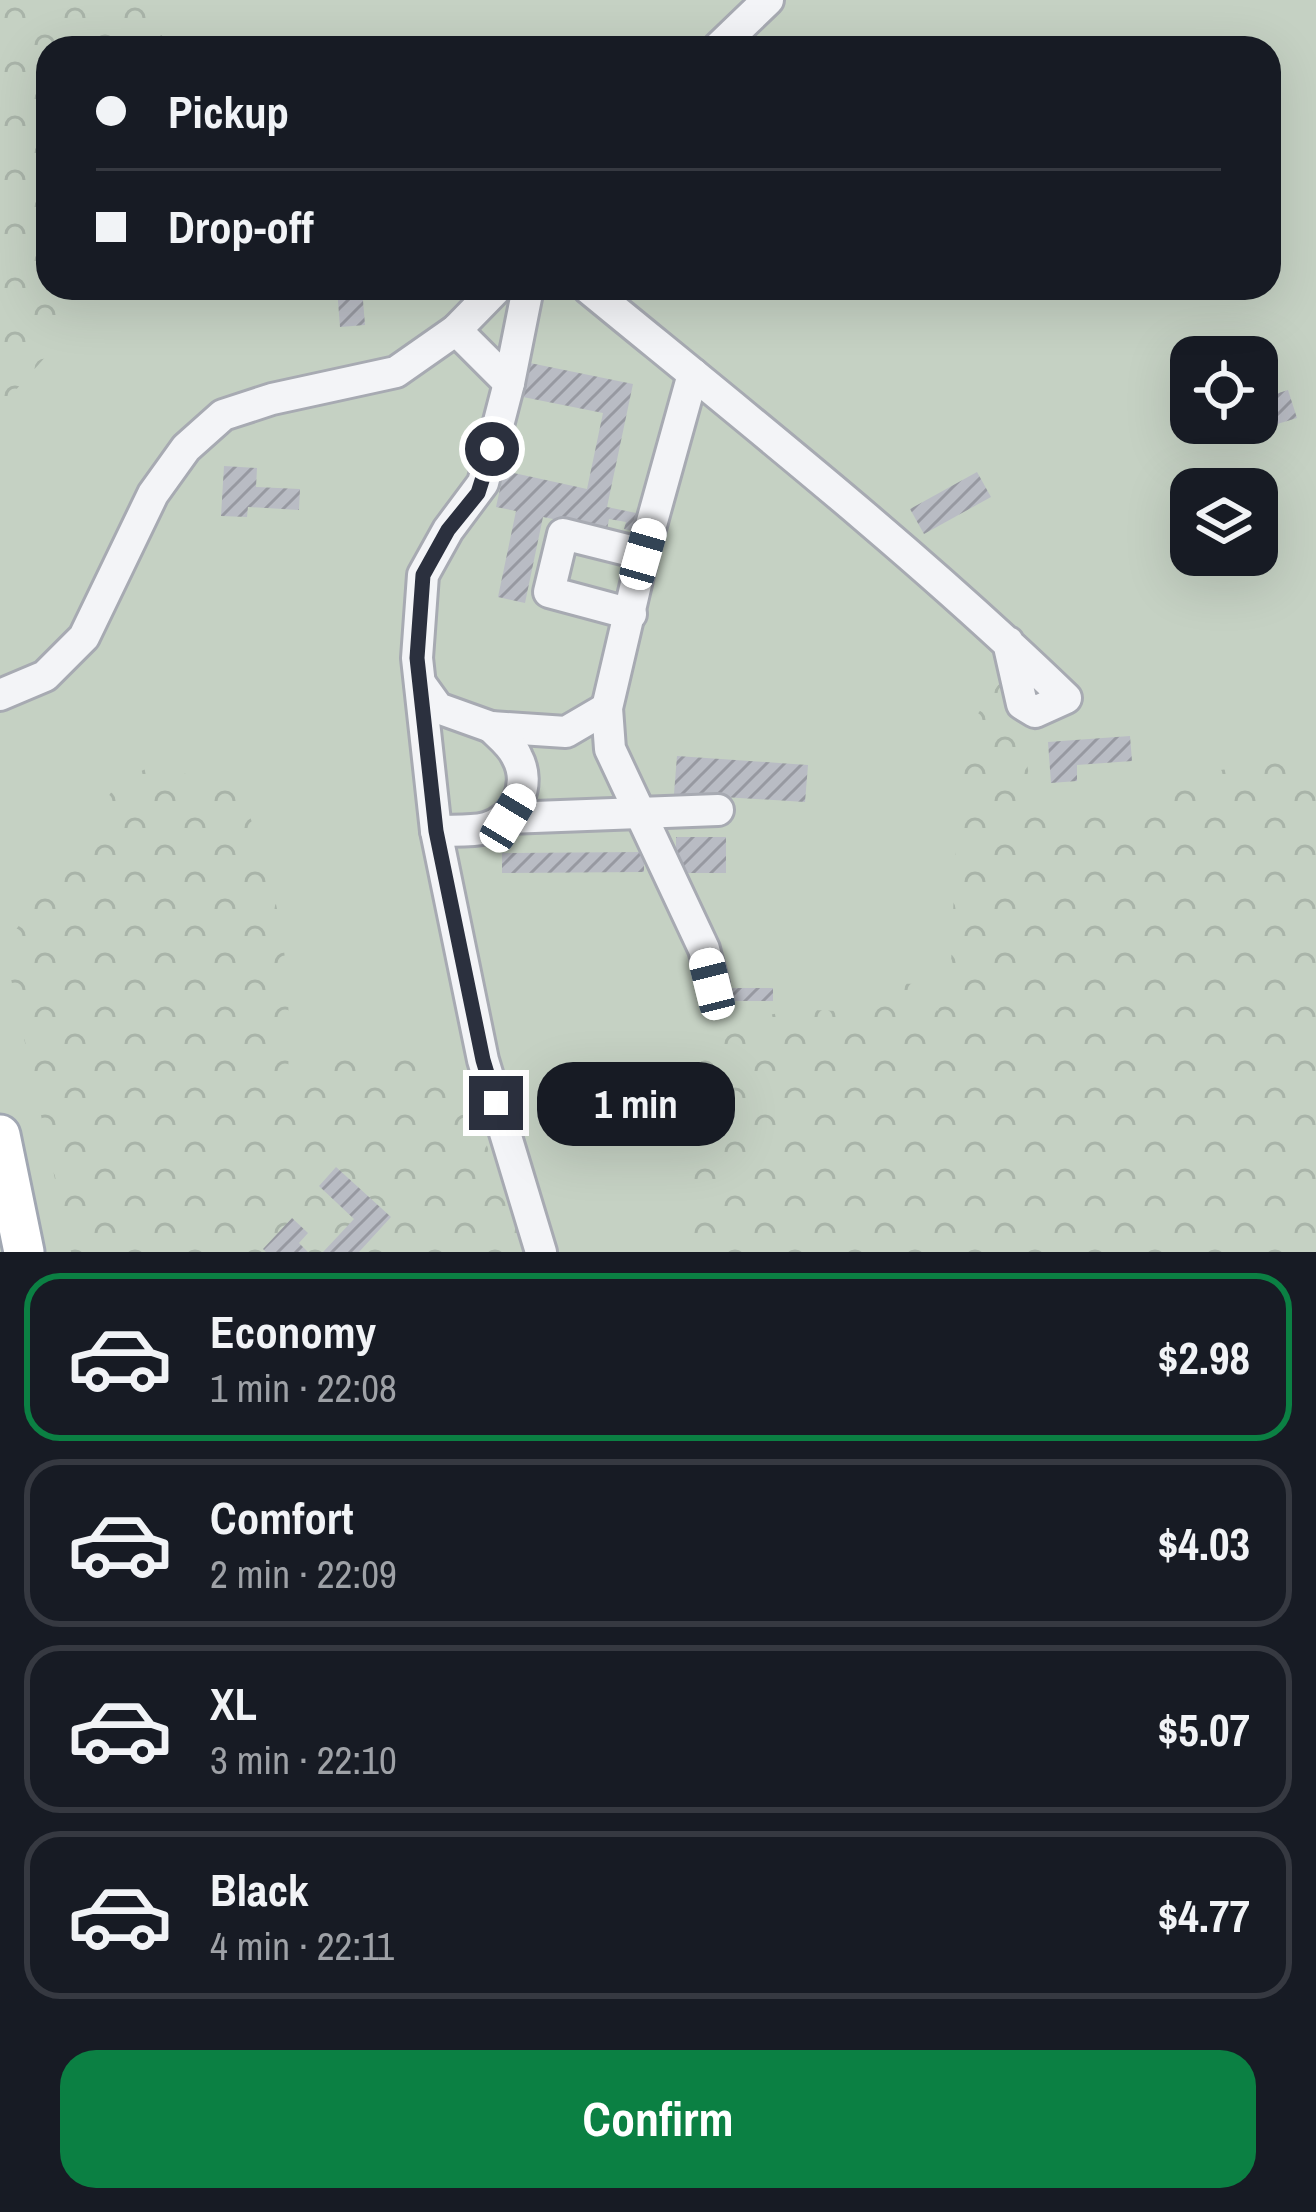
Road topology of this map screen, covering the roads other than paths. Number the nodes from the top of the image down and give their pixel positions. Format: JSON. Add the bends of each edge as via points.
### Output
{"nodes":[{"id":1,"x":768,"y":0,"type":"edge"},
{"id":2,"x":730,"y":36,"type":"edge"},
{"id":3,"x":485,"y":300,"type":"edge"},
{"id":4,"x":526,"y":300,"type":"edge"},
{"id":5,"x":603,"y":300,"type":"edge"},
{"id":6,"x":456,"y":330,"type":"junction"},
{"id":7,"x":693,"y":374,"type":"junction"},
{"id":8,"x":509,"y":383,"type":"junction"},
{"id":9,"x":643,"y":554,"type":"junction"},
{"id":10,"x":631,"y":614,"type":"junction"},
{"id":11,"x":1008,"y":642,"type":"dead end"},
{"id":12,"x":420,"y":683,"type":"junction"},
{"id":13,"x":0,"y":695,"type":"edge"},
{"id":14,"x":607,"y":708,"type":"junction"},
{"id":15,"x":491,"y":727,"type":"junction"},
{"id":16,"x":566,"y":732,"type":"junction"},
{"id":17,"x":514,"y":807,"type":"junction"},
{"id":18,"x":718,"y":810,"type":"dead end"},
{"id":19,"x":640,"y":814,"type":"junction"},
{"id":20,"x":436,"y":831,"type":"junction"},
{"id":21,"x":712,"y":984,"type":"dead end"},
{"id":22,"x":0,"y":1136,"type":"edge"},
{"id":23,"x":535,"y":1246,"type":"edge"},
{"id":24,"x":23,"y":1252,"type":"edge"}],
"edges":[{"from":1,"to":2,"type":"lane"},
{"from":3,"to":6,"type":"lane"},
{"from":4,"to":8,"type":"lane"},
{"from":5,"to":7,"type":"lane"},
{"from":6,"to":8,"type":"lane"},
{"from":6,"to":13,"type":"lane","via":[[396,372],[223,415],[153,494],[84,637],[46,676]]},
{"from":7,"to":9,"type":"lane"},
{"from":7,"to":11,"type":"lane"},
{"from":8,"to":12,"type":"lane","via":[[483,483],[423,575]]},
{"from":9,"to":10,"type":"lane"},
{"from":9,"to":10,"type":"lane","via":[[563,534],[549,592]]},
{"from":10,"to":14,"type":"lane"},
{"from":12,"to":15,"type":"lane","via":[[438,708]]},
{"from":12,"to":20,"type":"lane"},
{"from":14,"to":16,"type":"lane"},
{"from":14,"to":19,"type":"lane","via":[[610,749]]},
{"from":15,"to":16,"type":"lane"},
{"from":15,"to":17,"type":"lane","via":[[523,771]]},
{"from":16,"to":17,"type":"lane"},
{"from":17,"to":19,"type":"lane"},
{"from":17,"to":20,"type":"lane","via":[[484,829]]},
{"from":18,"to":19,"type":"lane"},
{"from":19,"to":21,"type":"lane","via":[[704,949]]},
{"from":20,"to":23,"type":"lane","via":[[483,1060]]},
{"from":22,"to":24,"type":"main road"}]}
